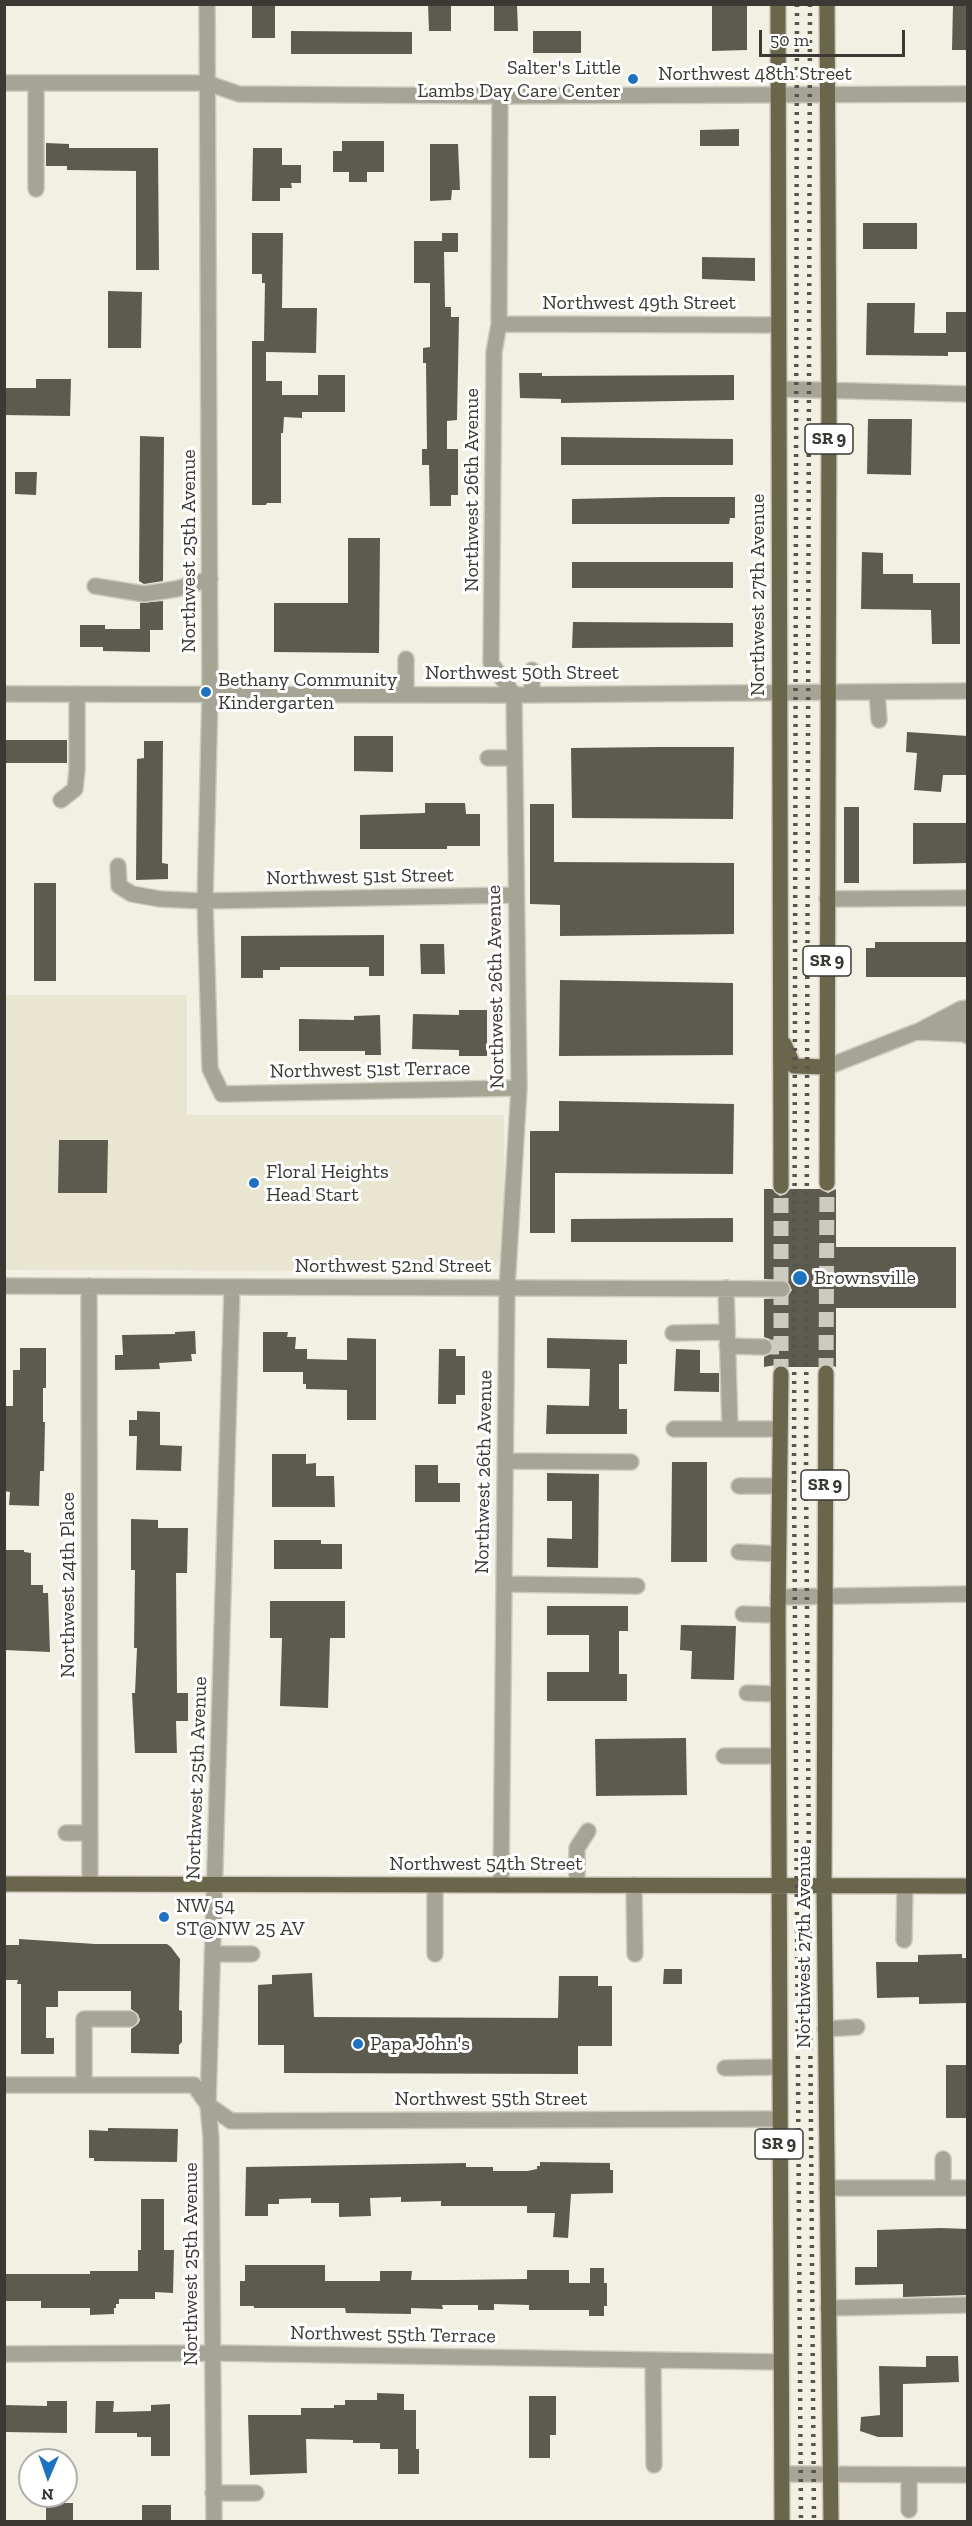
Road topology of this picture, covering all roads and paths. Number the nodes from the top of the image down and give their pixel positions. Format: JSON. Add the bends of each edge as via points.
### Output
{"nodes":[{"id":1,"x":207,"y":4,"type":"edge"},
{"id":2,"x":778,"y":4,"type":"edge"},
{"id":3,"x":827,"y":4,"type":"edge"},
{"id":4,"x":4,"y":82,"type":"edge"},
{"id":5,"x":36,"y":83,"type":"junction"},
{"id":6,"x":207,"y":83,"type":"junction"},
{"id":7,"x":827,"y":94,"type":"junction"},
{"id":8,"x":968,"y":94,"type":"edge"},
{"id":9,"x":500,"y":96,"type":"junction"},
{"id":10,"x":777,"y":96,"type":"junction"},
{"id":11,"x":36,"y":189,"type":"dead end"},
{"id":12,"x":499,"y":324,"type":"junction"},
{"id":13,"x":778,"y":325,"type":"junction"},
{"id":14,"x":778,"y":389,"type":"junction"},
{"id":15,"x":829,"y":390,"type":"junction"},
{"id":16,"x":968,"y":394,"type":"edge"},
{"id":17,"x":210,"y":579,"type":"junction"},
{"id":18,"x":95,"y":586,"type":"dead end"},
{"id":19,"x":406,"y":659,"type":"dead end"},
{"id":20,"x":532,"y":670,"type":"dead end"},
{"id":21,"x":968,"y":691,"type":"edge"},
{"id":22,"x":828,"y":692,"type":"junction"},
{"id":23,"x":877,"y":692,"type":"junction"},
{"id":24,"x":780,"y":693,"type":"junction"},
{"id":25,"x":4,"y":694,"type":"edge"},
{"id":26,"x":76,"y":694,"type":"junction"},
{"id":27,"x":210,"y":694,"type":"junction"},
{"id":28,"x":406,"y":694,"type":"junction"},
{"id":29,"x":514,"y":695,"type":"junction"},
{"id":30,"x":532,"y":695,"type":"junction"},
{"id":31,"x":879,"y":720,"type":"dead end"},
{"id":32,"x":488,"y":758,"type":"dead end"},
{"id":33,"x":514,"y":758,"type":"junction"},
{"id":34,"x":61,"y":800,"type":"dead end"},
{"id":35,"x":118,"y":866,"type":"dead end"},
{"id":36,"x":516,"y":895,"type":"junction"},
{"id":37,"x":968,"y":898,"type":"edge"},
{"id":38,"x":827,"y":899,"type":"junction"},
{"id":39,"x":205,"y":901,"type":"junction"},
{"id":40,"x":968,"y":1008,"type":"edge"},
{"id":41,"x":968,"y":1022,"type":"edge"},
{"id":42,"x":916,"y":1032,"type":"junction"},
{"id":43,"x":968,"y":1036,"type":"edge"},
{"id":44,"x":781,"y":1038,"type":"junction"},
{"id":45,"x":827,"y":1066,"type":"junction"},
{"id":46,"x":519,"y":1088,"type":"junction"},
{"id":47,"x":222,"y":1094,"type":"joint"},
{"id":48,"x":827,"y":1183,"type":"tunnel mouth"},
{"id":49,"x":781,"y":1186,"type":"tunnel mouth"},
{"id":50,"x":4,"y":1286,"type":"edge"},
{"id":51,"x":89,"y":1286,"type":"junction"},
{"id":52,"x":232,"y":1287,"type":"junction"},
{"id":53,"x":507,"y":1288,"type":"junction"},
{"id":54,"x":726,"y":1288,"type":"junction"},
{"id":55,"x":782,"y":1289,"type":"dead end"},
{"id":56,"x":673,"y":1333,"type":"dead end"},
{"id":57,"x":726,"y":1339,"type":"junction"},
{"id":58,"x":764,"y":1347,"type":"tunnel mouth"},
{"id":59,"x":826,"y":1373,"type":"tunnel mouth"},
{"id":60,"x":781,"y":1374,"type":"tunnel mouth"},
{"id":61,"x":674,"y":1429,"type":"dead end"},
{"id":62,"x":730,"y":1429,"type":"junction"},
{"id":63,"x":780,"y":1429,"type":"junction"},
{"id":64,"x":505,"y":1461,"type":"junction"},
{"id":65,"x":631,"y":1462,"type":"dead end"},
{"id":66,"x":739,"y":1486,"type":"dead end"},
{"id":67,"x":779,"y":1486,"type":"junction"},
{"id":68,"x":739,"y":1552,"type":"dead end"},
{"id":69,"x":778,"y":1554,"type":"junction"},
{"id":70,"x":504,"y":1584,"type":"junction"},
{"id":71,"x":638,"y":1586,"type":"dead end"},
{"id":72,"x":968,"y":1594,"type":"edge"},
{"id":73,"x":825,"y":1596,"type":"junction"},
{"id":74,"x":778,"y":1597,"type":"junction"},
{"id":75,"x":743,"y":1614,"type":"dead end"},
{"id":76,"x":778,"y":1616,"type":"junction"},
{"id":77,"x":747,"y":1693,"type":"dead end"},
{"id":78,"x":778,"y":1694,"type":"junction"},
{"id":79,"x":724,"y":1756,"type":"dead end"},
{"id":80,"x":778,"y":1756,"type":"junction"},
{"id":81,"x":588,"y":1832,"type":"dead end"},
{"id":82,"x":66,"y":1833,"type":"dead end"},
{"id":83,"x":90,"y":1833,"type":"junction"},
{"id":84,"x":4,"y":1884,"type":"edge"},
{"id":85,"x":90,"y":1884,"type":"junction"},
{"id":86,"x":214,"y":1885,"type":"junction"},
{"id":87,"x":435,"y":1885,"type":"junction"},
{"id":88,"x":501,"y":1885,"type":"junction"},
{"id":89,"x":577,"y":1885,"type":"junction"},
{"id":90,"x":634,"y":1885,"type":"junction"},
{"id":91,"x":779,"y":1885,"type":"junction"},
{"id":92,"x":824,"y":1885,"type":"junction"},
{"id":93,"x":905,"y":1886,"type":"junction"},
{"id":94,"x":968,"y":1886,"type":"edge"},
{"id":95,"x":904,"y":1940,"type":"dead end"},
{"id":96,"x":212,"y":1954,"type":"junction"},
{"id":97,"x":252,"y":1954,"type":"dead end"},
{"id":98,"x":435,"y":1954,"type":"dead end"},
{"id":99,"x":635,"y":1954,"type":"dead end"},
{"id":100,"x":130,"y":2019,"type":"dead end"},
{"id":101,"x":857,"y":2027,"type":"dead end"},
{"id":102,"x":825,"y":2029,"type":"junction"},
{"id":103,"x":779,"y":2067,"type":"junction"},
{"id":104,"x":726,"y":2068,"type":"dead end"},
{"id":105,"x":4,"y":2085,"type":"edge"},
{"id":106,"x":84,"y":2085,"type":"junction"},
{"id":107,"x":208,"y":2105,"type":"junction"},
{"id":108,"x":779,"y":2119,"type":"junction"},
{"id":109,"x":943,"y":2159,"type":"dead end"},
{"id":110,"x":827,"y":2188,"type":"junction"},
{"id":111,"x":944,"y":2188,"type":"junction"},
{"id":112,"x":968,"y":2188,"type":"edge"},
{"id":113,"x":968,"y":2306,"type":"edge"},
{"id":114,"x":828,"y":2308,"type":"junction"},
{"id":115,"x":212,"y":2353,"type":"junction"},
{"id":116,"x":4,"y":2354,"type":"edge"},
{"id":117,"x":653,"y":2360,"type":"junction"},
{"id":118,"x":780,"y":2362,"type":"junction"},
{"id":119,"x":654,"y":2465,"type":"dead end"},
{"id":120,"x":782,"y":2474,"type":"junction"},
{"id":121,"x":831,"y":2475,"type":"junction"},
{"id":122,"x":909,"y":2475,"type":"junction"},
{"id":123,"x":968,"y":2475,"type":"edge"},
{"id":124,"x":213,"y":2493,"type":"junction"},
{"id":125,"x":256,"y":2493,"type":"dead end"},
{"id":126,"x":909,"y":2510,"type":"dead end"},
{"id":127,"x":214,"y":2522,"type":"edge"},
{"id":128,"x":782,"y":2522,"type":"edge"},
{"id":129,"x":831,"y":2522,"type":"edge"}],
"edges":[{"from":1,"to":6,"type":"street","name":"Northwest 25th Avenue"},
{"from":2,"to":10,"type":"main road","name":"Northwest 27th Avenue","number":"SR 9"},
{"from":3,"to":7,"type":"main road","number":"SR 9"},
{"from":4,"to":5,"type":"street","name":"Northwest 48th Street"},
{"from":5,"to":6,"type":"street","name":"Northwest 48th Street"},
{"from":5,"to":11,"type":"street"},
{"from":6,"to":9,"type":"street","name":"Northwest 48th Street","via":[[238,94]]},
{"from":6,"to":17,"type":"street","name":"Northwest 25th Avenue"},
{"from":7,"to":8,"type":"street","name":"Northwest 48th Street"},
{"from":7,"to":10,"type":"street","name":"Northwest 48th Street"},
{"from":7,"to":15,"type":"main road","number":"SR 9"},
{"from":9,"to":10,"type":"street","name":"Northwest 48th Street"},
{"from":9,"to":12,"type":"street","name":"Northwest 26th Avenue"},
{"from":10,"to":13,"type":"main road","name":"Northwest 27th Avenue","number":"SR 9"},
{"from":12,"to":13,"type":"street","name":"Northwest 49th Street"},
{"from":12,"to":29,"type":"street","name":"Northwest 26th Avenue","via":[[494,352],[491,663]]},
{"from":13,"to":14,"type":"main road","name":"Northwest 27th Avenue","number":"SR 9"},
{"from":14,"to":15,"type":"street"},
{"from":14,"to":24,"type":"main road","name":"Northwest 27th Avenue","number":"SR 9"},
{"from":15,"to":16,"type":"street"},
{"from":15,"to":22,"type":"main road","number":"SR 9"},
{"from":17,"to":18,"type":"street","via":[[144,594]]},
{"from":17,"to":27,"type":"street","name":"Northwest 25th Avenue"},
{"from":19,"to":28,"type":"street"},
{"from":20,"to":30,"type":"street"},
{"from":21,"to":23,"type":"street","name":"Northwest 50th Street"},
{"from":22,"to":23,"type":"street","name":"Northwest 50th Street"},
{"from":22,"to":24,"type":"street","name":"Northwest 50th Street"},
{"from":22,"to":38,"type":"main road","number":"SR 9"},
{"from":23,"to":31,"type":"street"},
{"from":24,"to":30,"type":"street","name":"Northwest 50th Street"},
{"from":24,"to":44,"type":"main road","name":"Northwest 27th Avenue","number":"SR 9"},
{"from":25,"to":26,"type":"street","name":"Northwest 50th Street"},
{"from":26,"to":27,"type":"street","name":"Northwest 50th Street"},
{"from":26,"to":34,"type":"street","via":[[75,789]]},
{"from":27,"to":28,"type":"street","name":"Northwest 50th Street"},
{"from":27,"to":39,"type":"street","name":"Northwest 25th Avenue"},
{"from":28,"to":29,"type":"street","name":"Northwest 50th Street"},
{"from":29,"to":30,"type":"street","name":"Northwest 50th Street"},
{"from":29,"to":33,"type":"street","name":"Northwest 26th Avenue"},
{"from":32,"to":33,"type":"street"},
{"from":33,"to":36,"type":"street","name":"Northwest 26th Avenue"},
{"from":35,"to":39,"type":"street","name":"Northwest 51st Street","via":[[119,886],[132,894]]},
{"from":36,"to":39,"type":"street","name":"Northwest 51st Street"},
{"from":36,"to":46,"type":"street","name":"Northwest 26th Avenue"},
{"from":37,"to":38,"type":"street"},
{"from":38,"to":45,"type":"main road","number":"SR 9"},
{"from":39,"to":47,"type":"street","name":"Northwest 25th Avenue","via":[[210,1069]]},
{"from":40,"to":42,"type":"street"},
{"from":41,"to":42,"type":"street"},
{"from":42,"to":43,"type":"street"},
{"from":42,"to":45,"type":"street"},
{"from":44,"to":45,"type":"main road","via":[[794,1066]]},
{"from":44,"to":49,"type":"main road","name":"Northwest 27th Avenue","number":"SR 9"},
{"from":45,"to":48,"type":"main road","number":"SR 9"},
{"from":46,"to":47,"type":"street","name":"Northwest 51st Terrace"},
{"from":46,"to":53,"type":"street","name":"Northwest 26th Avenue"},
{"from":50,"to":51,"type":"street","name":"Northwest 52nd Street"},
{"from":51,"to":52,"type":"street","name":"Northwest 52nd Street"},
{"from":51,"to":83,"type":"street","name":"Northwest 24th Place"},
{"from":52,"to":53,"type":"street","name":"Northwest 52nd Street"},
{"from":52,"to":86,"type":"street","name":"Northwest 25th Avenue"},
{"from":53,"to":54,"type":"street","name":"Northwest 52nd Street"},
{"from":53,"to":64,"type":"street","name":"Northwest 26th Avenue"},
{"from":54,"to":55,"type":"street","name":"Northwest 52nd Street"},
{"from":54,"to":57,"type":"street"},
{"from":56,"to":57,"type":"street"},
{"from":57,"to":58,"type":"street"},
{"from":57,"to":62,"type":"street"},
{"from":59,"to":73,"type":"main road","name":"Northwest 27th Avenue","number":"SR 9"},
{"from":60,"to":63,"type":"main road","name":"Northwest 27th Avenue","number":"SR 9"},
{"from":61,"to":62,"type":"street"},
{"from":62,"to":63,"type":"street"},
{"from":63,"to":67,"type":"main road","name":"Northwest 27th Avenue","number":"SR 9"},
{"from":64,"to":65,"type":"street"},
{"from":64,"to":70,"type":"street","name":"Northwest 26th Avenue"},
{"from":66,"to":67,"type":"street"},
{"from":67,"to":69,"type":"main road","name":"Northwest 27th Avenue","number":"SR 9"},
{"from":68,"to":69,"type":"street"},
{"from":69,"to":74,"type":"main road","name":"Northwest 27th Avenue","number":"SR 9"},
{"from":70,"to":71,"type":"street"},
{"from":70,"to":88,"type":"street","name":"Northwest 26th Avenue"},
{"from":72,"to":73,"type":"street"},
{"from":73,"to":74,"type":"street"},
{"from":73,"to":92,"type":"main road","name":"Northwest 27th Avenue","number":"SR 9"},
{"from":74,"to":76,"type":"main road","name":"Northwest 27th Avenue","number":"SR 9"},
{"from":75,"to":76,"type":"street"},
{"from":76,"to":78,"type":"main road","name":"Northwest 27th Avenue","number":"SR 9"},
{"from":77,"to":78,"type":"street"},
{"from":78,"to":80,"type":"main road","name":"Northwest 27th Avenue","number":"SR 9"},
{"from":79,"to":80,"type":"street"},
{"from":80,"to":91,"type":"main road","name":"Northwest 27th Avenue","number":"SR 9"},
{"from":81,"to":89,"type":"street","via":[[577,1848]]},
{"from":82,"to":83,"type":"street"},
{"from":83,"to":85,"type":"street","name":"Northwest 24th Place"},
{"from":84,"to":85,"type":"main road","name":"Northwest 54th Street"},
{"from":85,"to":86,"type":"main road","name":"Northwest 54th Street"},
{"from":86,"to":87,"type":"main road","name":"Northwest 54th Street"},
{"from":86,"to":96,"type":"street","name":"Northwest 25th Avenue"},
{"from":87,"to":88,"type":"main road","name":"Northwest 54th Street"},
{"from":87,"to":98,"type":"street"},
{"from":88,"to":89,"type":"main road","name":"Northwest 54th Street"},
{"from":89,"to":90,"type":"main road","name":"Northwest 54th Street"},
{"from":90,"to":91,"type":"main road","name":"Northwest 54th Street"},
{"from":90,"to":99,"type":"street"},
{"from":91,"to":92,"type":"main road","name":"Northwest 54th Street"},
{"from":91,"to":103,"type":"main road","name":"Northwest 27th Avenue","number":"SR 9"},
{"from":92,"to":93,"type":"main road","name":"Northwest 54th Street"},
{"from":92,"to":102,"type":"main road","name":"Northwest 27th Avenue","number":"SR 9"},
{"from":93,"to":94,"type":"main road","name":"Northwest 54th Street"},
{"from":93,"to":95,"type":"street"},
{"from":96,"to":97,"type":"street"},
{"from":96,"to":107,"type":"street","name":"Northwest 25th Avenue"},
{"from":100,"to":106,"type":"street","via":[[84,2019]]},
{"from":101,"to":102,"type":"street"},
{"from":102,"to":110,"type":"main road","name":"Northwest 27th Avenue","number":"SR 9"},
{"from":103,"to":104,"type":"street"},
{"from":103,"to":108,"type":"main road","name":"Northwest 27th Avenue","number":"SR 9"},
{"from":105,"to":106,"type":"street"},
{"from":106,"to":107,"type":"street","name":"Northwest 55th Street","via":[[194,2085]]},
{"from":107,"to":108,"type":"street","name":"Northwest 55th Street","via":[[231,2121]]},
{"from":107,"to":115,"type":"street","name":"Northwest 25th Avenue"},
{"from":108,"to":118,"type":"main road","name":"Northwest 27th Avenue","number":"SR 9"},
{"from":109,"to":111,"type":"street"},
{"from":110,"to":111,"type":"street"},
{"from":110,"to":114,"type":"main road","name":"Northwest 27th Avenue","number":"SR 9"},
{"from":111,"to":112,"type":"street"},
{"from":113,"to":114,"type":"street"},
{"from":114,"to":121,"type":"main road","name":"Northwest 27th Avenue","number":"SR 9"},
{"from":115,"to":116,"type":"street","name":"Northwest 55th Terrace"},
{"from":115,"to":117,"type":"street","name":"Northwest 55th Terrace"},
{"from":115,"to":124,"type":"street","name":"Northwest 25th Avenue"},
{"from":117,"to":118,"type":"street","name":"Northwest 55th Terrace"},
{"from":117,"to":119,"type":"street"},
{"from":118,"to":120,"type":"main road","name":"Northwest 27th Avenue","number":"SR 9"},
{"from":120,"to":121,"type":"street"},
{"from":120,"to":128,"type":"main road","name":"Northwest 27th Avenue","number":"SR 9"},
{"from":121,"to":122,"type":"street"},
{"from":121,"to":129,"type":"main road","name":"Northwest 27th Avenue","number":"SR 9"},
{"from":122,"to":123,"type":"street"},
{"from":122,"to":126,"type":"street"},
{"from":124,"to":125,"type":"street"},
{"from":124,"to":127,"type":"street","name":"Northwest 25th Avenue"}]}
